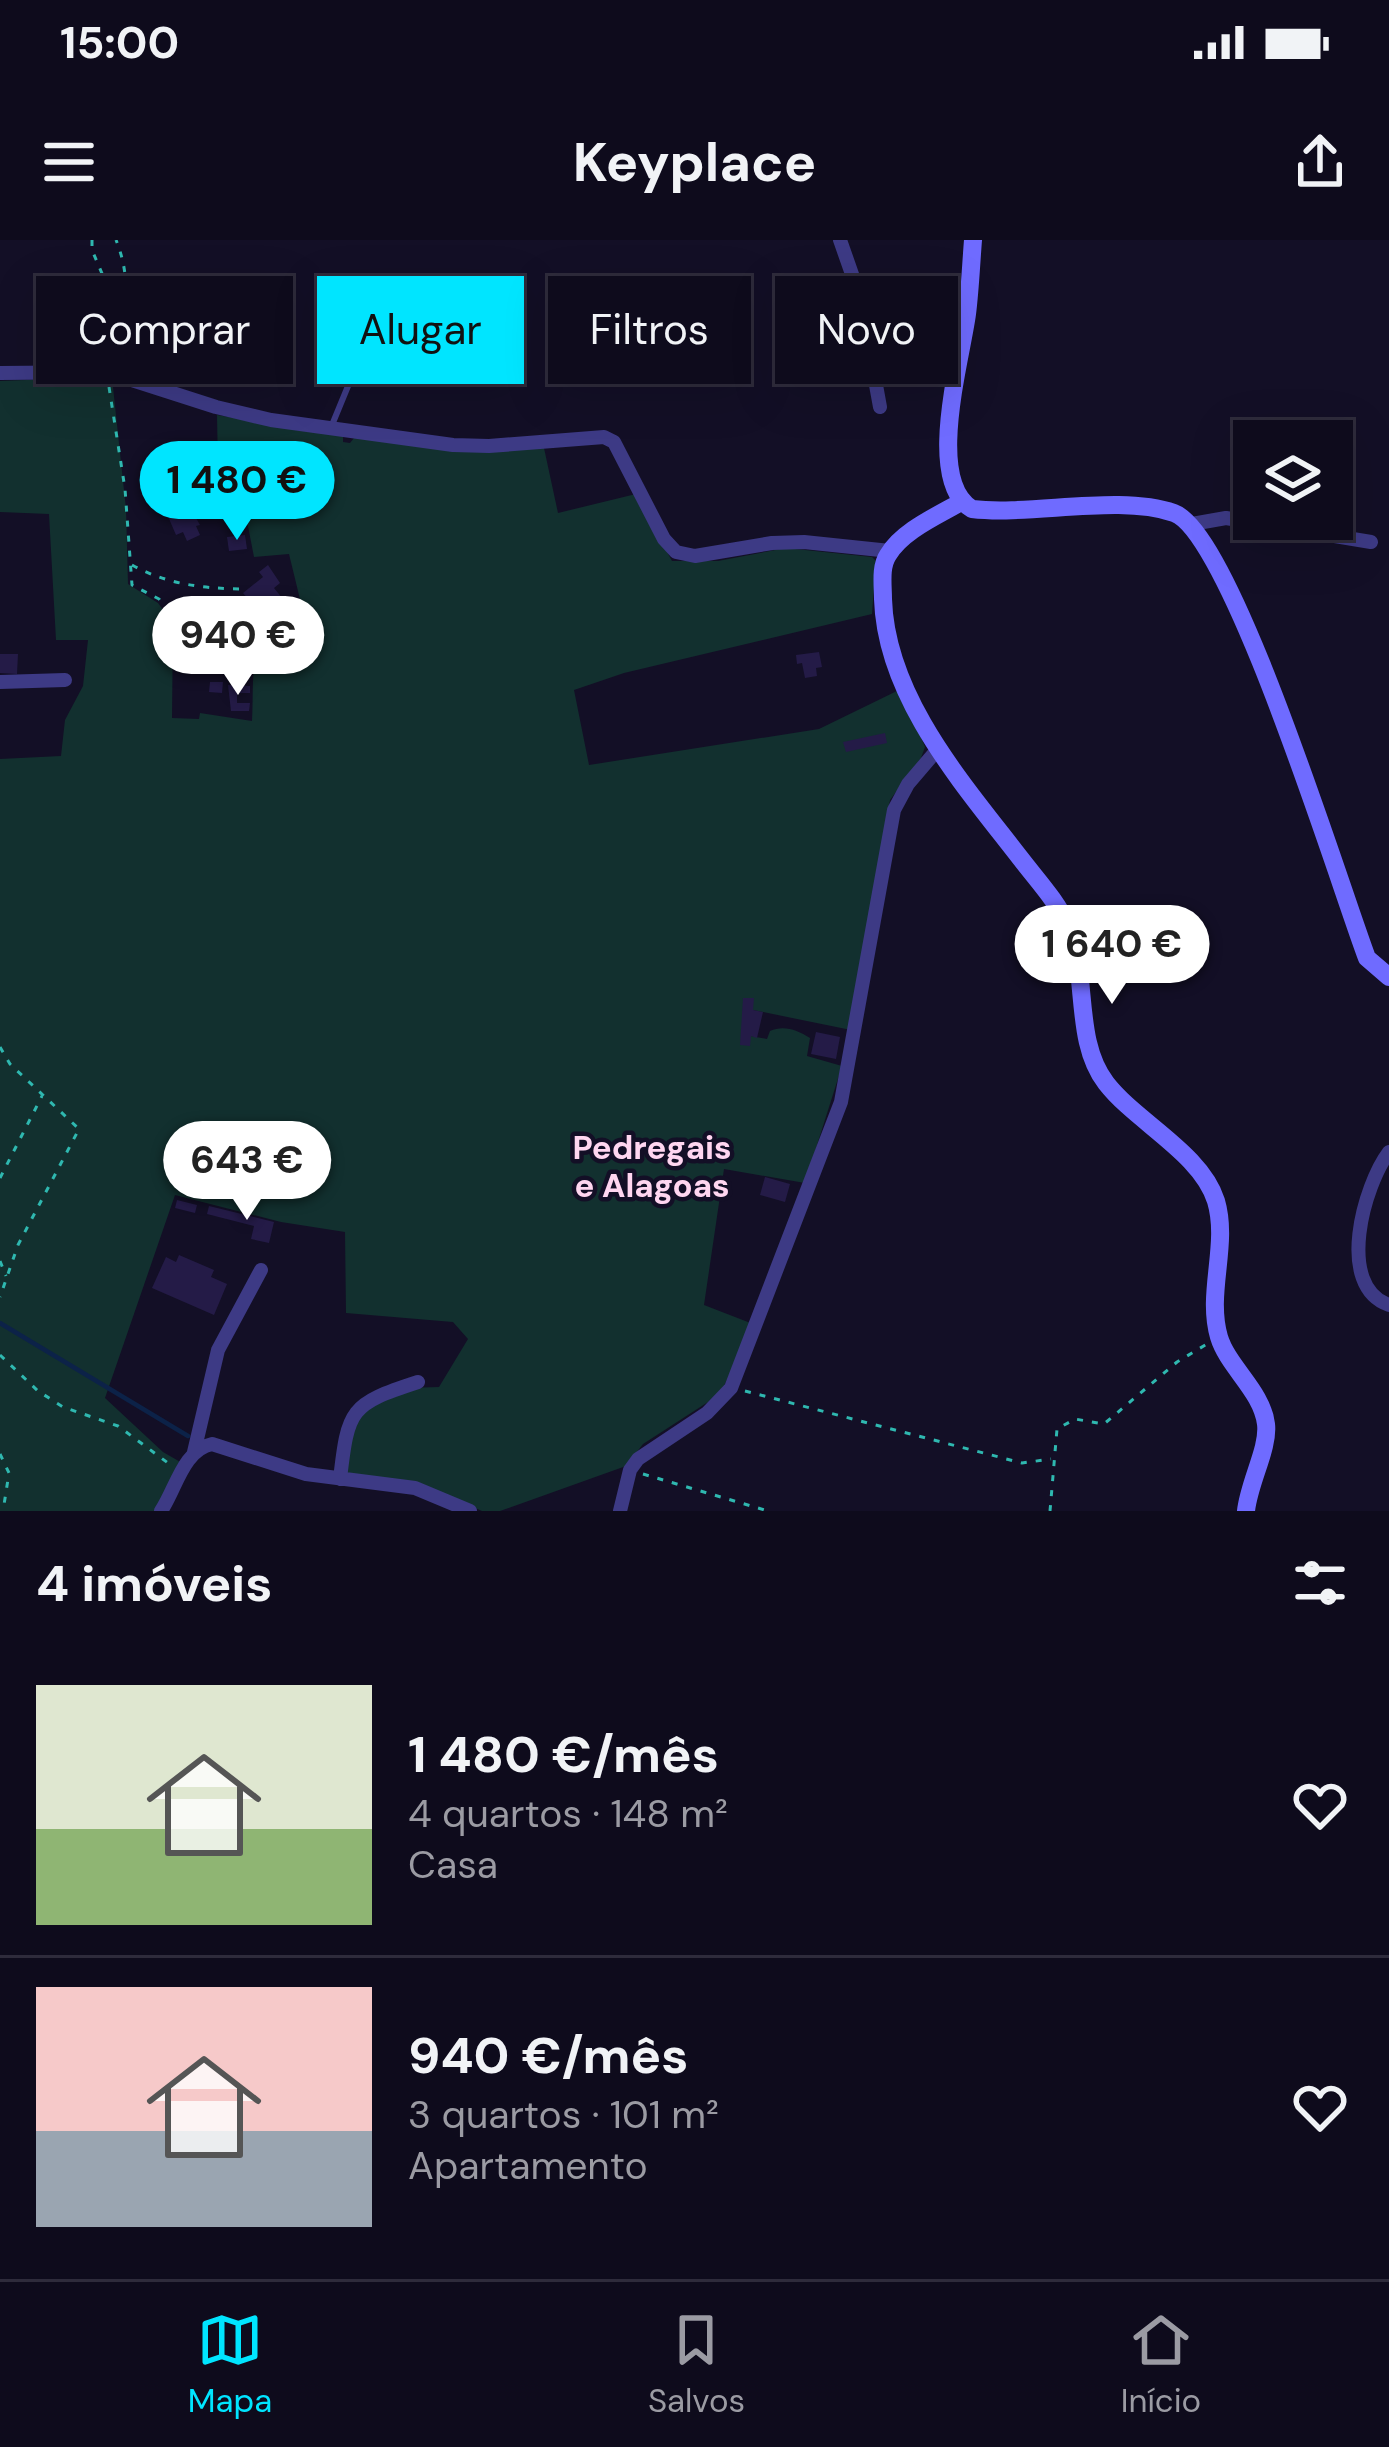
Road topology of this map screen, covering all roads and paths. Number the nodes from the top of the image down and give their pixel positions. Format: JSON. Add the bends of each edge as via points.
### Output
{"nodes":[{"id":1,"x":92,"y":240,"type":"edge"},
{"id":2,"x":116,"y":240,"type":"edge"},
{"id":3,"x":840,"y":240,"type":"edge"},
{"id":4,"x":973,"y":240,"type":"edge"},
{"id":5,"x":103,"y":276,"type":"edge"},
{"id":6,"x":125,"y":276,"type":"edge"},
{"id":7,"x":0,"y":373,"type":"edge"},
{"id":8,"x":36,"y":373,"type":"edge"},
{"id":9,"x":108,"y":384,"type":"edge"},
{"id":10,"x":144,"y":384,"type":"edge"},
{"id":11,"x":348,"y":384,"type":"edge"},
{"id":12,"x":880,"y":407,"type":"dead end"},
{"id":13,"x":330,"y":428,"type":"junction"},
{"id":14,"x":961,"y":502,"type":"junction"},
{"id":15,"x":1192,"y":524,"type":"junction"},
{"id":16,"x":1371,"y":542,"type":"dead end"},
{"id":17,"x":890,"y":550,"type":"junction"},
{"id":18,"x":130,"y":564,"type":"junction"},
{"id":19,"x":239,"y":589,"type":"dead end"},
{"id":20,"x":230,"y":670,"type":"dead end"},
{"id":21,"x":65,"y":680,"type":"dead end"},
{"id":22,"x":0,"y":682,"type":"edge"},
{"id":23,"x":937,"y":750,"type":"junction"},
{"id":24,"x":1389,"y":977,"type":"edge"},
{"id":25,"x":0,"y":1047,"type":"edge"},
{"id":26,"x":43,"y":1094,"type":"junction"},
{"id":27,"x":1389,"y":1153,"type":"edge"},
{"id":28,"x":0,"y":1178,"type":"edge"},
{"id":29,"x":0,"y":1262,"type":"edge"},
{"id":30,"x":261,"y":1270,"type":"dead end"},
{"id":31,"x":7,"y":1277,"type":"junction"},
{"id":32,"x":0,"y":1297,"type":"edge"},
{"id":33,"x":1389,"y":1305,"type":"edge"},
{"id":34,"x":1219,"y":1337,"type":"junction"},
{"id":35,"x":0,"y":1355,"type":"edge"},
{"id":36,"x":418,"y":1382,"type":"dead end"},
{"id":37,"x":731,"y":1388,"type":"junction"},
{"id":38,"x":194,"y":1452,"type":"junction"},
{"id":39,"x":0,"y":1454,"type":"edge"},
{"id":40,"x":1051,"y":1459,"type":"junction"},
{"id":41,"x":630,"y":1470,"type":"junction"},
{"id":42,"x":181,"y":1472,"type":"junction"},
{"id":43,"x":340,"y":1479,"type":"junction"},
{"id":44,"x":3,"y":1511,"type":"edge"},
{"id":45,"x":161,"y":1511,"type":"edge"},
{"id":46,"x":470,"y":1511,"type":"edge"},
{"id":47,"x":620,"y":1511,"type":"edge"},
{"id":48,"x":768,"y":1511,"type":"edge"},
{"id":49,"x":1050,"y":1511,"type":"edge"},
{"id":50,"x":1246,"y":1511,"type":"edge"}],
"edges":[{"from":1,"to":5,"type":"path"},
{"from":2,"to":6,"type":"path"},
{"from":3,"to":12,"type":"street","via":[[860,297]]},
{"from":4,"to":14,"type":"street","via":[[949,436]]},
{"from":7,"to":8,"type":"street"},
{"from":9,"to":18,"type":"path"},
{"from":10,"to":13,"type":"street"},
{"from":11,"to":13,"type":"lane"},
{"from":13,"to":17,"type":"street","via":[[489,446],[604,437],[676,552],[804,542]]},
{"from":14,"to":15,"type":"street","via":[[985,510],[1137,506]]},
{"from":14,"to":17,"type":"street"},
{"from":15,"to":16,"type":"street","via":[[1226,518]]},
{"from":15,"to":24,"type":"street","via":[[1299,754],[1367,958]]},
{"from":17,"to":23,"type":"street","via":[[883,565],[888,640]]},
{"from":18,"to":19,"type":"path","via":[[179,585]]},
{"from":18,"to":20,"type":"path","via":[[132,585],[220,651]]},
{"from":21,"to":22,"type":"street"},
{"from":23,"to":34,"type":"street","via":[[1067,923],[1088,1040],[1106,1083],[1198,1167],[1216,1200]]},
{"from":23,"to":37,"type":"street","via":[[894,810],[841,1102]]},
{"from":25,"to":26,"type":"path"},
{"from":26,"to":28,"type":"path"},
{"from":26,"to":31,"type":"path","via":[[79,1129]]},
{"from":27,"to":33,"type":"street","via":[[1366,1194],[1359,1265],[1365,1285]]},
{"from":29,"to":31,"type":"path"},
{"from":30,"to":38,"type":"street","via":[[218,1350]]},
{"from":31,"to":32,"type":"path"},
{"from":34,"to":40,"type":"path","via":[[1104,1424],[1064,1422]]},
{"from":34,"to":50,"type":"street","via":[[1267,1420]]},
{"from":35,"to":42,"type":"path","via":[[38,1391],[118,1426]]},
{"from":36,"to":43,"type":"street","via":[[367,1401],[352,1416]]},
{"from":37,"to":40,"type":"path","via":[[1022,1463]]},
{"from":37,"to":41,"type":"street"},
{"from":38,"to":42,"type":"street"},
{"from":38,"to":43,"type":"street","via":[[212,1444]]},
{"from":39,"to":44,"type":"path","via":[[9,1473]]},
{"from":40,"to":49,"type":"path"},
{"from":41,"to":47,"type":"street"},
{"from":41,"to":48,"type":"path"},
{"from":42,"to":45,"type":"street"},
{"from":43,"to":46,"type":"street","via":[[415,1487]]}]}
